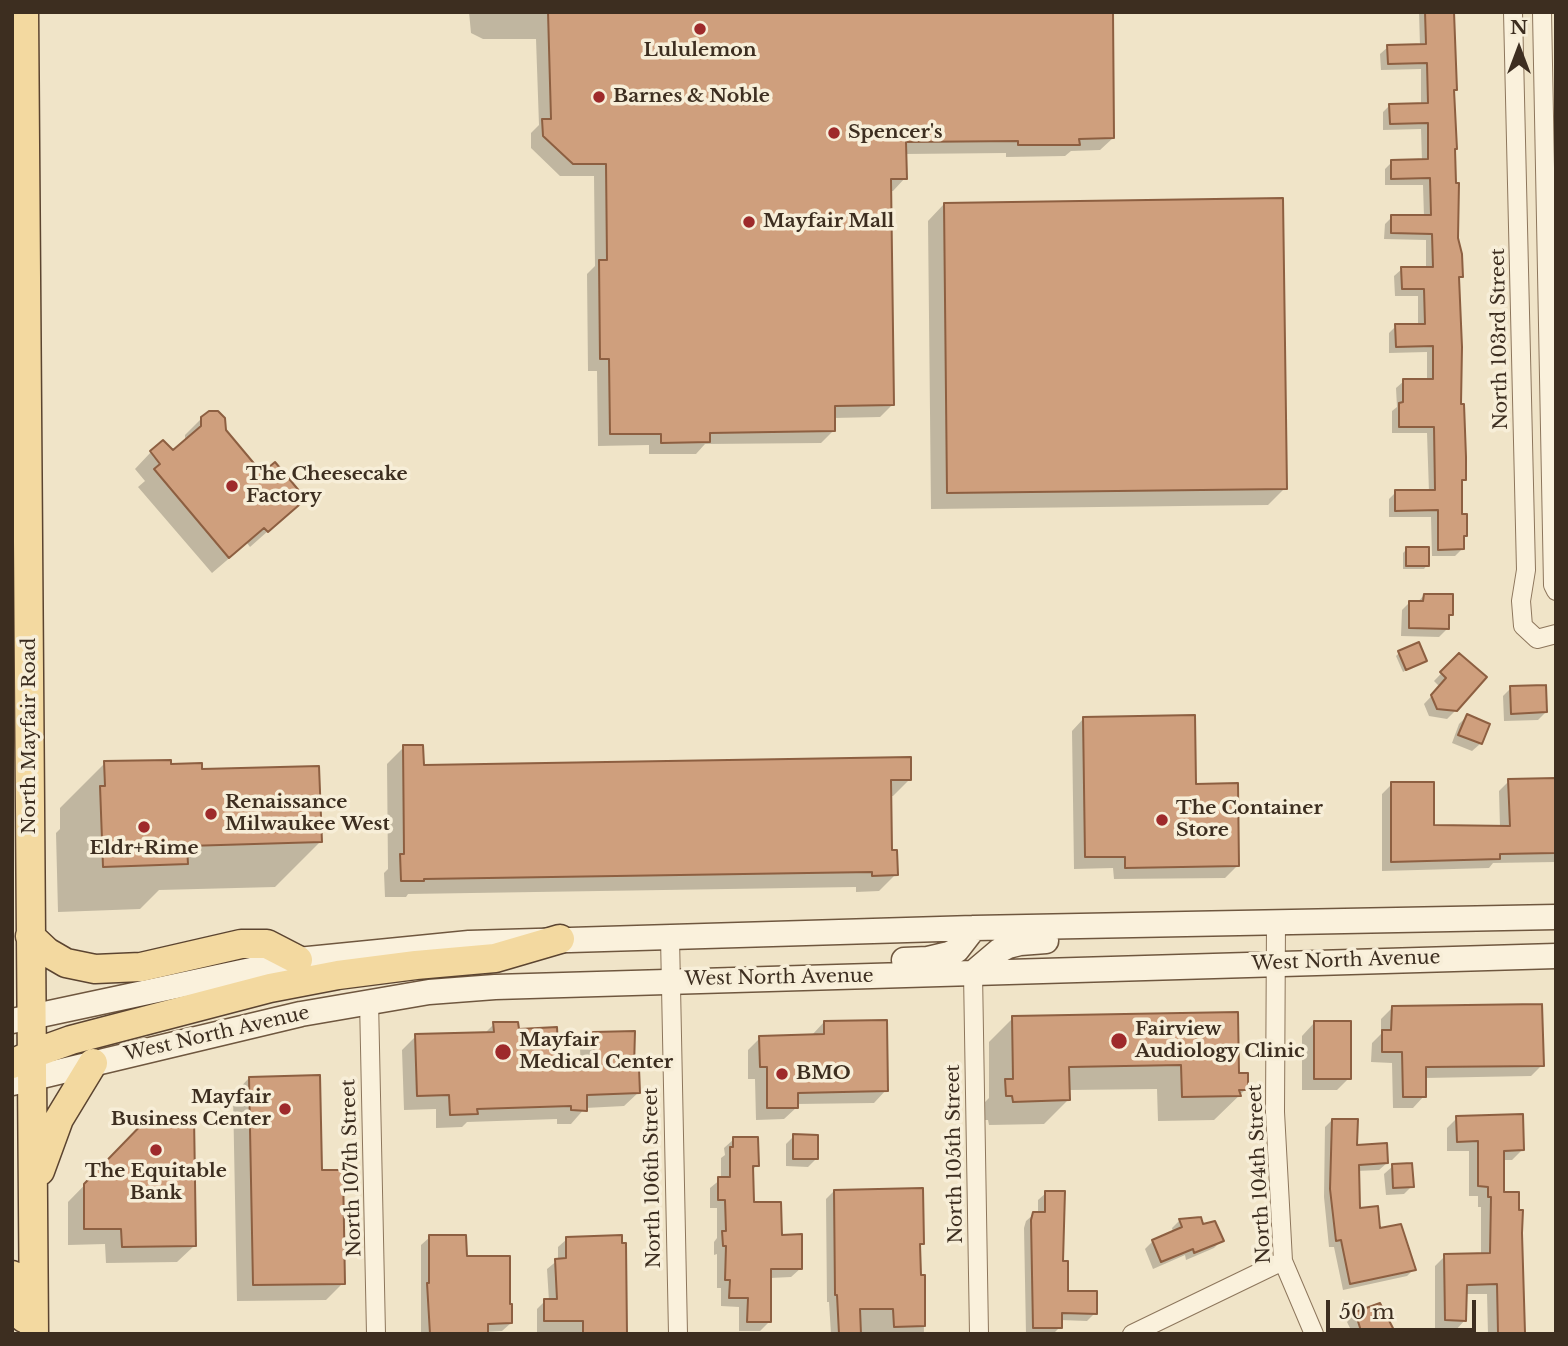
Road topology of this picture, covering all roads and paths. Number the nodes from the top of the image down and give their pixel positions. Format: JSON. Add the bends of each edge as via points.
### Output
{"nodes":[{"id":1,"x":24,"y":12,"type":"edge"},
{"id":2,"x":1513,"y":12,"type":"edge"},
{"id":3,"x":1542,"y":12,"type":"edge"},
{"id":4,"x":19,"y":289,"type":"edge"},
{"id":5,"x":1556,"y":591,"type":"edge"},
{"id":6,"x":1556,"y":634,"type":"edge"},
{"id":7,"x":12,"y":663,"type":"edge"},
{"id":8,"x":30,"y":743,"type":"junction"},
{"id":9,"x":1556,"y":918,"type":"edge"},
{"id":10,"x":1276,"y":922,"type":"junction"},
{"id":11,"x":1138,"y":924,"type":"junction"},
{"id":12,"x":974,"y":928,"type":"junction"},
{"id":13,"x":30,"y":936,"type":"junction"},
{"id":14,"x":670,"y":937,"type":"junction"},
{"id":15,"x":560,"y":939,"type":"junction"},
{"id":16,"x":1556,"y":956,"type":"edge"},
{"id":17,"x":298,"y":960,"type":"junction"},
{"id":18,"x":1277,"y":963,"type":"junction"},
{"id":19,"x":973,"y":974,"type":"junction"},
{"id":20,"x":737,"y":979,"type":"junction"},
{"id":21,"x":670,"y":981,"type":"junction"},
{"id":22,"x":369,"y":1000,"type":"junction"},
{"id":23,"x":22,"y":1019,"type":"edge"},
{"id":24,"x":18,"y":1058,"type":"edge"},
{"id":25,"x":93,"y":1063,"type":"junction"},
{"id":26,"x":33,"y":1193,"type":"junction"},
{"id":27,"x":1283,"y":1261,"type":"junction"},
{"id":28,"x":12,"y":1275,"type":"edge"},
{"id":29,"x":32,"y":1334,"type":"edge"},
{"id":30,"x":376,"y":1334,"type":"edge"},
{"id":31,"x":678,"y":1334,"type":"edge"},
{"id":32,"x":979,"y":1334,"type":"edge"},
{"id":33,"x":1132,"y":1334,"type":"edge"},
{"id":34,"x":1314,"y":1334,"type":"edge"}],
"edges":[{"from":1,"to":4,"type":"main road","name":"North Mayfair Road"},
{"from":2,"to":6,"type":"street","name":"North 103rd Street","via":[[1526,570],[1521,601],[1523,626],[1537,639]]},
{"from":3,"to":5,"type":"street","via":[[1552,571]]},
{"from":4,"to":8,"type":"main road","name":"North Mayfair Road"},
{"from":7,"to":8,"type":"main road"},
{"from":8,"to":13,"type":"main road","name":"North Mayfair Road"},
{"from":9,"to":10,"type":"main road","name":"West North Avenue"},
{"from":10,"to":11,"type":"main road","name":"West North Avenue"},
{"from":10,"to":18,"type":"street","name":"North 104th Street"},
{"from":11,"to":12,"type":"main road","name":"West North Avenue"},
{"from":11,"to":19,"type":"main road","via":[[1065,941],[1008,946]]},
{"from":12,"to":14,"type":"main road","name":"West North Avenue"},
{"from":12,"to":20,"type":"main road","via":[[957,950],[928,959],[814,962]]},
{"from":13,"to":17,"type":"main road","via":[[66,963],[95,970],[141,967],[241,944],[267,944]]},
{"from":13,"to":23,"type":"main road","name":"North Mayfair Road"},
{"from":14,"to":15,"type":"main road","name":"West North Avenue"},
{"from":14,"to":21,"type":"street","name":"North 106th Street"},
{"from":15,"to":17,"type":"main road","name":"West North Avenue"},
{"from":15,"to":24,"type":"main road","via":[[495,958],[377,970],[270,988]]},
{"from":16,"to":18,"type":"main road","name":"West North Avenue"},
{"from":17,"to":23,"type":"main road","name":"West North Avenue"},
{"from":18,"to":19,"type":"main road","name":"West North Avenue"},
{"from":18,"to":27,"type":"street","name":"North 104th Street","via":[[1275,1112]]},
{"from":19,"to":20,"type":"main road","name":"West North Avenue"},
{"from":19,"to":32,"type":"street","name":"North 105th Street"},
{"from":20,"to":21,"type":"main road","name":"West North Avenue"},
{"from":21,"to":22,"type":"main road","name":"West North Avenue","via":[[495,986]]},
{"from":21,"to":31,"type":"street","name":"North 106th Street"},
{"from":22,"to":25,"type":"main road","name":"West North Avenue"},
{"from":22,"to":30,"type":"street","name":"North 107th Street"},
{"from":23,"to":24,"type":"main road","name":"North Mayfair Road"},
{"from":24,"to":25,"type":"main road","name":"West North Avenue"},
{"from":24,"to":26,"type":"main road","name":"North Mayfair Road"},
{"from":25,"to":26,"type":"main road","via":[[60,1119]]},
{"from":26,"to":29,"type":"main road","name":"North Mayfair Road"},
{"from":27,"to":33,"type":"street"},
{"from":27,"to":34,"type":"street","name":"North 104th Street"},
{"from":28,"to":29,"type":"main road"}]}
